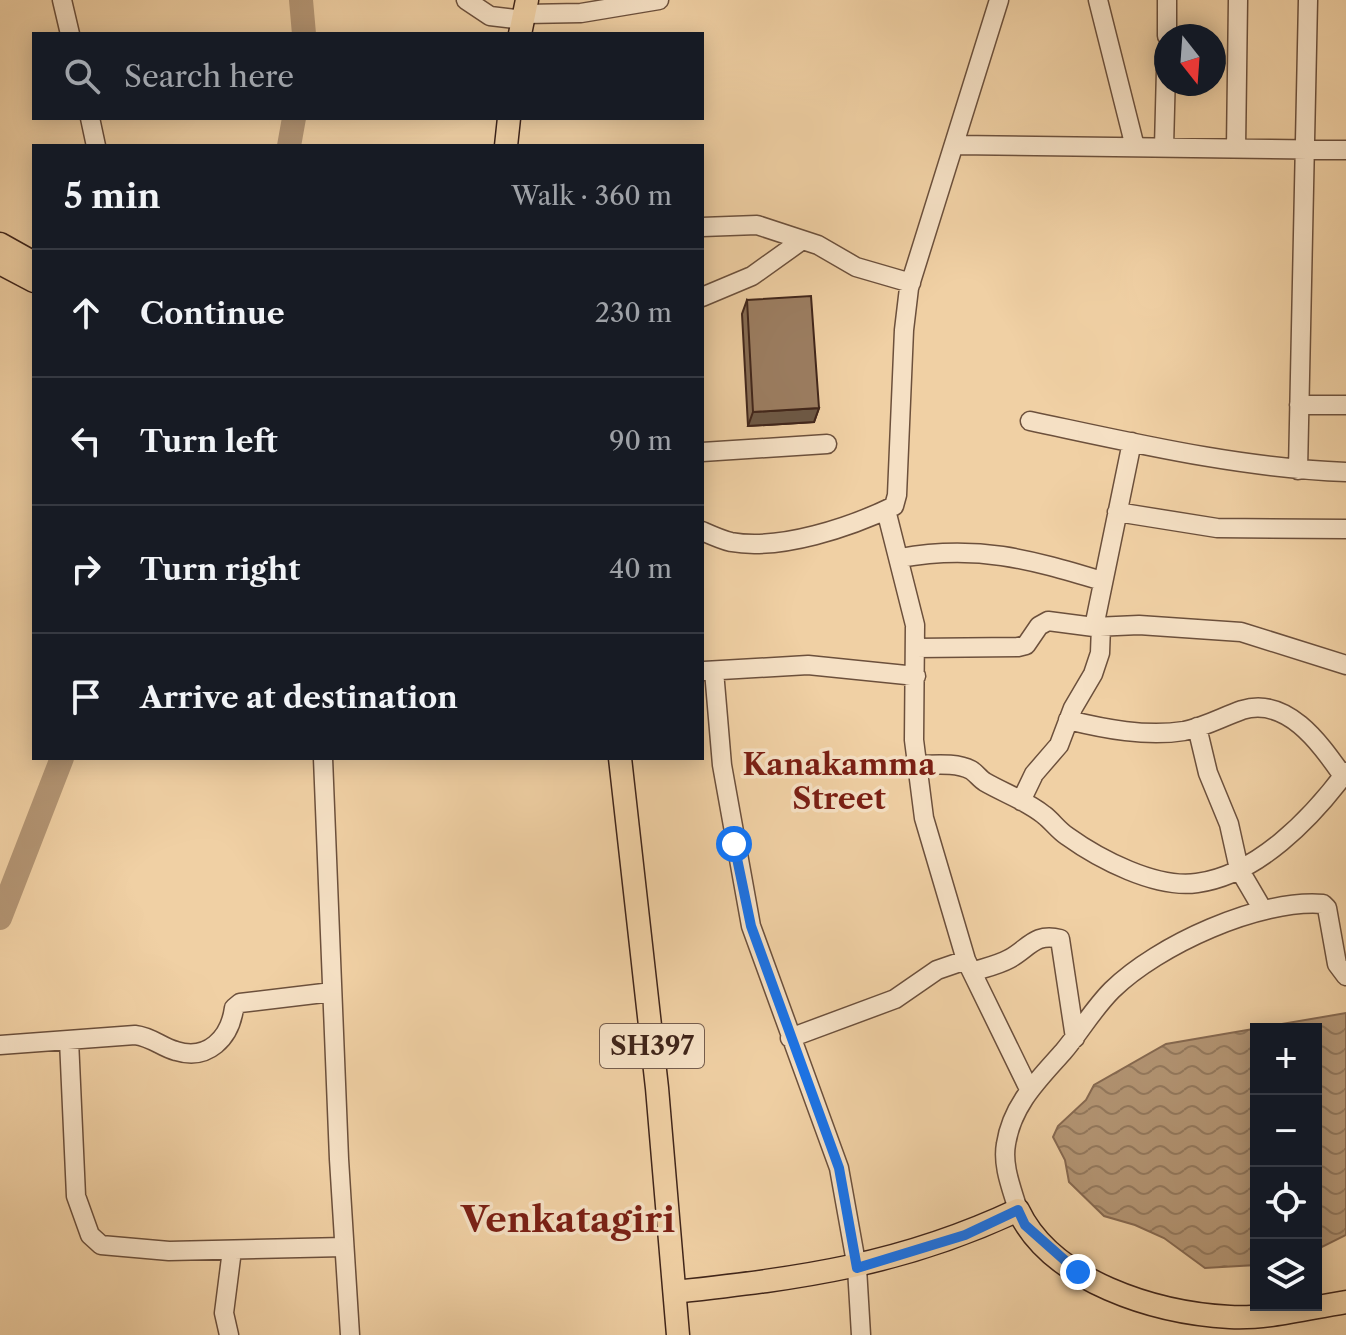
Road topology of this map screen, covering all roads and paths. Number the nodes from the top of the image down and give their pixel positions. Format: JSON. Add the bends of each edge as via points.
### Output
{"nodes":[{"id":1,"x":62,"y":0,"type":"edge"},
{"id":2,"x":466,"y":0,"type":"edge"},
{"id":3,"x":659,"y":0,"type":"edge"},
{"id":4,"x":999,"y":0,"type":"edge"},
{"id":5,"x":1098,"y":0,"type":"edge"},
{"id":6,"x":1167,"y":0,"type":"edge"},
{"id":7,"x":1238,"y":0,"type":"edge"},
{"id":8,"x":1308,"y":0,"type":"edge"},
{"id":9,"x":524,"y":17,"type":"edge"},
{"id":10,"x":1167,"y":24,"type":"edge"},
{"id":11,"x":70,"y":32,"type":"edge"},
{"id":12,"x":1165,"y":96,"type":"edge"},
{"id":13,"x":90,"y":120,"type":"edge"},
{"id":14,"x":509,"y":120,"type":"edge"},
{"id":15,"x":96,"y":144,"type":"edge"},
{"id":16,"x":506,"y":144,"type":"edge"},
{"id":17,"x":956,"y":145,"type":"junction"},
{"id":18,"x":1135,"y":147,"type":"junction"},
{"id":19,"x":1164,"y":147,"type":"junction"},
{"id":20,"x":1236,"y":148,"type":"junction"},
{"id":21,"x":1305,"y":149,"type":"junction"},
{"id":22,"x":1346,"y":150,"type":"edge"},
{"id":23,"x":704,"y":227,"type":"edge"},
{"id":24,"x":801,"y":241,"type":"junction"},
{"id":25,"x":0,"y":244,"type":"edge"},
{"id":26,"x":32,"y":262,"type":"edge"},
{"id":27,"x":0,"y":263,"type":"edge"},
{"id":28,"x":32,"y":280,"type":"edge"},
{"id":29,"x":911,"y":283,"type":"junction"},
{"id":30,"x":704,"y":296,"type":"edge"},
{"id":31,"x":1299,"y":405,"type":"junction"},
{"id":32,"x":1346,"y":405,"type":"edge"},
{"id":33,"x":1030,"y":421,"type":"dead end"},
{"id":34,"x":1132,"y":442,"type":"junction"},
{"id":35,"x":827,"y":444,"type":"dead end"},
{"id":36,"x":704,"y":452,"type":"edge"},
{"id":37,"x":1298,"y":470,"type":"junction"},
{"id":38,"x":1346,"y":472,"type":"edge"},
{"id":39,"x":886,"y":510,"type":"junction"},
{"id":40,"x":1117,"y":512,"type":"junction"},
{"id":41,"x":1346,"y":529,"type":"edge"},
{"id":42,"x":704,"y":532,"type":"edge"},
{"id":43,"x":896,"y":546,"type":"junction"},
{"id":44,"x":1102,"y":581,"type":"junction"},
{"id":45,"x":1097,"y":626,"type":"junction"},
{"id":46,"x":915,"y":648,"type":"junction"},
{"id":47,"x":1346,"y":665,"type":"edge"},
{"id":48,"x":708,"y":671,"type":"edge"},
{"id":49,"x":916,"y":676,"type":"junction"},
{"id":50,"x":1068,"y":720,"type":"junction"},
{"id":51,"x":1197,"y":727,"type":"junction"},
{"id":52,"x":323,"y":760,"type":"edge"},
{"id":53,"x":620,"y":760,"type":"edge"},
{"id":54,"x":917,"y":765,"type":"junction"},
{"id":55,"x":1345,"y":774,"type":"edge"},
{"id":56,"x":1021,"y":801,"type":"junction"},
{"id":57,"x":1239,"y":869,"type":"junction"},
{"id":58,"x":1263,"y":910,"type":"junction"},
{"id":59,"x":969,"y":966,"type":"junction"},
{"id":60,"x":1346,"y":976,"type":"edge"},
{"id":61,"x":332,"y":992,"type":"junction"},
{"id":62,"x":790,"y":1038,"type":"junction"},
{"id":63,"x":1075,"y":1038,"type":"junction"},
{"id":64,"x":69,"y":1040,"type":"junction"},
{"id":65,"x":0,"y":1045,"type":"edge"},
{"id":66,"x":1029,"y":1089,"type":"junction"},
{"id":67,"x":1018,"y":1210,"type":"junction"},
{"id":68,"x":344,"y":1247,"type":"junction"},
{"id":69,"x":232,"y":1250,"type":"junction"},
{"id":70,"x":857,"y":1268,"type":"junction"},
{"id":71,"x":675,"y":1292,"type":"junction"},
{"id":72,"x":1346,"y":1302,"type":"edge"},
{"id":73,"x":229,"y":1335,"type":"edge"},
{"id":74,"x":350,"y":1335,"type":"edge"},
{"id":75,"x":678,"y":1335,"type":"edge"},
{"id":76,"x":861,"y":1335,"type":"edge"}],
"edges":[{"from":1,"to":11,"type":"street"},
{"from":2,"to":9,"type":"street","via":[[490,16]]},
{"from":3,"to":9,"type":"street"},
{"from":4,"to":17,"type":"street"},
{"from":5,"to":18,"type":"street"},
{"from":6,"to":10,"type":"street"},
{"from":7,"to":20,"type":"street"},
{"from":8,"to":21,"type":"street"},
{"from":12,"to":19,"type":"street"},
{"from":13,"to":15,"type":"street"},
{"from":14,"to":16,"type":"main road"},
{"from":17,"to":18,"type":"street"},
{"from":17,"to":29,"type":"street"},
{"from":18,"to":19,"type":"street"},
{"from":19,"to":20,"type":"street"},
{"from":20,"to":21,"type":"street"},
{"from":21,"to":22,"type":"street"},
{"from":21,"to":31,"type":"street"},
{"from":23,"to":24,"type":"street","via":[[757,225]]},
{"from":24,"to":29,"type":"street","via":[[856,267]]},
{"from":24,"to":30,"type":"street","via":[[764,269]]},
{"from":25,"to":26,"type":"main road"},
{"from":27,"to":28,"type":"main road"},
{"from":29,"to":39,"type":"street","via":[[897,495],[894,506]]},
{"from":31,"to":32,"type":"street"},
{"from":31,"to":37,"type":"street"},
{"from":33,"to":34,"type":"street"},
{"from":34,"to":37,"type":"street"},
{"from":34,"to":40,"type":"street"},
{"from":35,"to":36,"type":"street"},
{"from":37,"to":38,"type":"street"},
{"from":39,"to":42,"type":"street","via":[[818,534],[762,543],[730,542]]},
{"from":39,"to":43,"type":"street"},
{"from":40,"to":41,"type":"street","via":[[1217,528]]},
{"from":40,"to":44,"type":"street"},
{"from":43,"to":44,"type":"street","via":[[1005,554]]},
{"from":43,"to":46,"type":"street","via":[[915,625]]},
{"from":44,"to":45,"type":"street"},
{"from":45,"to":46,"type":"street","via":[[1048,621],[1018,647]]},
{"from":45,"to":47,"type":"street","via":[[1241,632]]},
{"from":45,"to":50,"type":"street","via":[[1100,653]]},
{"from":46,"to":49,"type":"street"},
{"from":48,"to":49,"type":"street","via":[[808,665]]},
{"from":48,"to":62,"type":"street","via":[[751,926]]},
{"from":49,"to":54,"type":"street"},
{"from":50,"to":51,"type":"street","via":[[1151,733]]},
{"from":50,"to":56,"type":"street","via":[[1059,745],[1034,774]]},
{"from":51,"to":55,"type":"street","via":[[1245,709],[1284,714],[1306,728]]},
{"from":51,"to":57,"type":"street"},
{"from":52,"to":61,"type":"street"},
{"from":53,"to":71,"type":"main road","number":"SH397"},
{"from":54,"to":56,"type":"street","via":[[972,770]]},
{"from":54,"to":59,"type":"street","via":[[924,818]]},
{"from":55,"to":57,"type":"street","via":[[1305,820]]},
{"from":56,"to":57,"type":"street","via":[[1069,838],[1165,882],[1195,884]]},
{"from":57,"to":58,"type":"street"},
{"from":58,"to":60,"type":"street","via":[[1323,904],[1337,964]]},
{"from":58,"to":63,"type":"street","via":[[1145,964],[1113,989]]},
{"from":59,"to":62,"type":"street","via":[[937,970],[895,999]]},
{"from":59,"to":63,"type":"street","via":[[1011,958],[1031,940],[1060,939]]},
{"from":59,"to":66,"type":"street"},
{"from":61,"to":64,"type":"street","via":[[240,1003],[224,1039],[188,1053],[173,1051],[151,1037]]},
{"from":61,"to":68,"type":"street"},
{"from":62,"to":70,"type":"street","via":[[839,1168]]},
{"from":63,"to":66,"type":"street"},
{"from":64,"to":65,"type":"street"},
{"from":64,"to":69,"type":"street","via":[[76,1196],[90,1235],[101,1245],[123,1250]]},
{"from":66,"to":67,"type":"street","via":[[1005,1146]]},
{"from":67,"to":70,"type":"main road","via":[[965,1235]]},
{"from":67,"to":72,"type":"main road","via":[[1025,1225],[1078,1272],[1158,1304],[1232,1317]]},
{"from":68,"to":69,"type":"street"},
{"from":68,"to":74,"type":"street"},
{"from":69,"to":73,"type":"street","via":[[224,1313]]},
{"from":70,"to":71,"type":"main road"},
{"from":70,"to":76,"type":"street"},
{"from":71,"to":75,"type":"main road","number":"SH397"}]}
